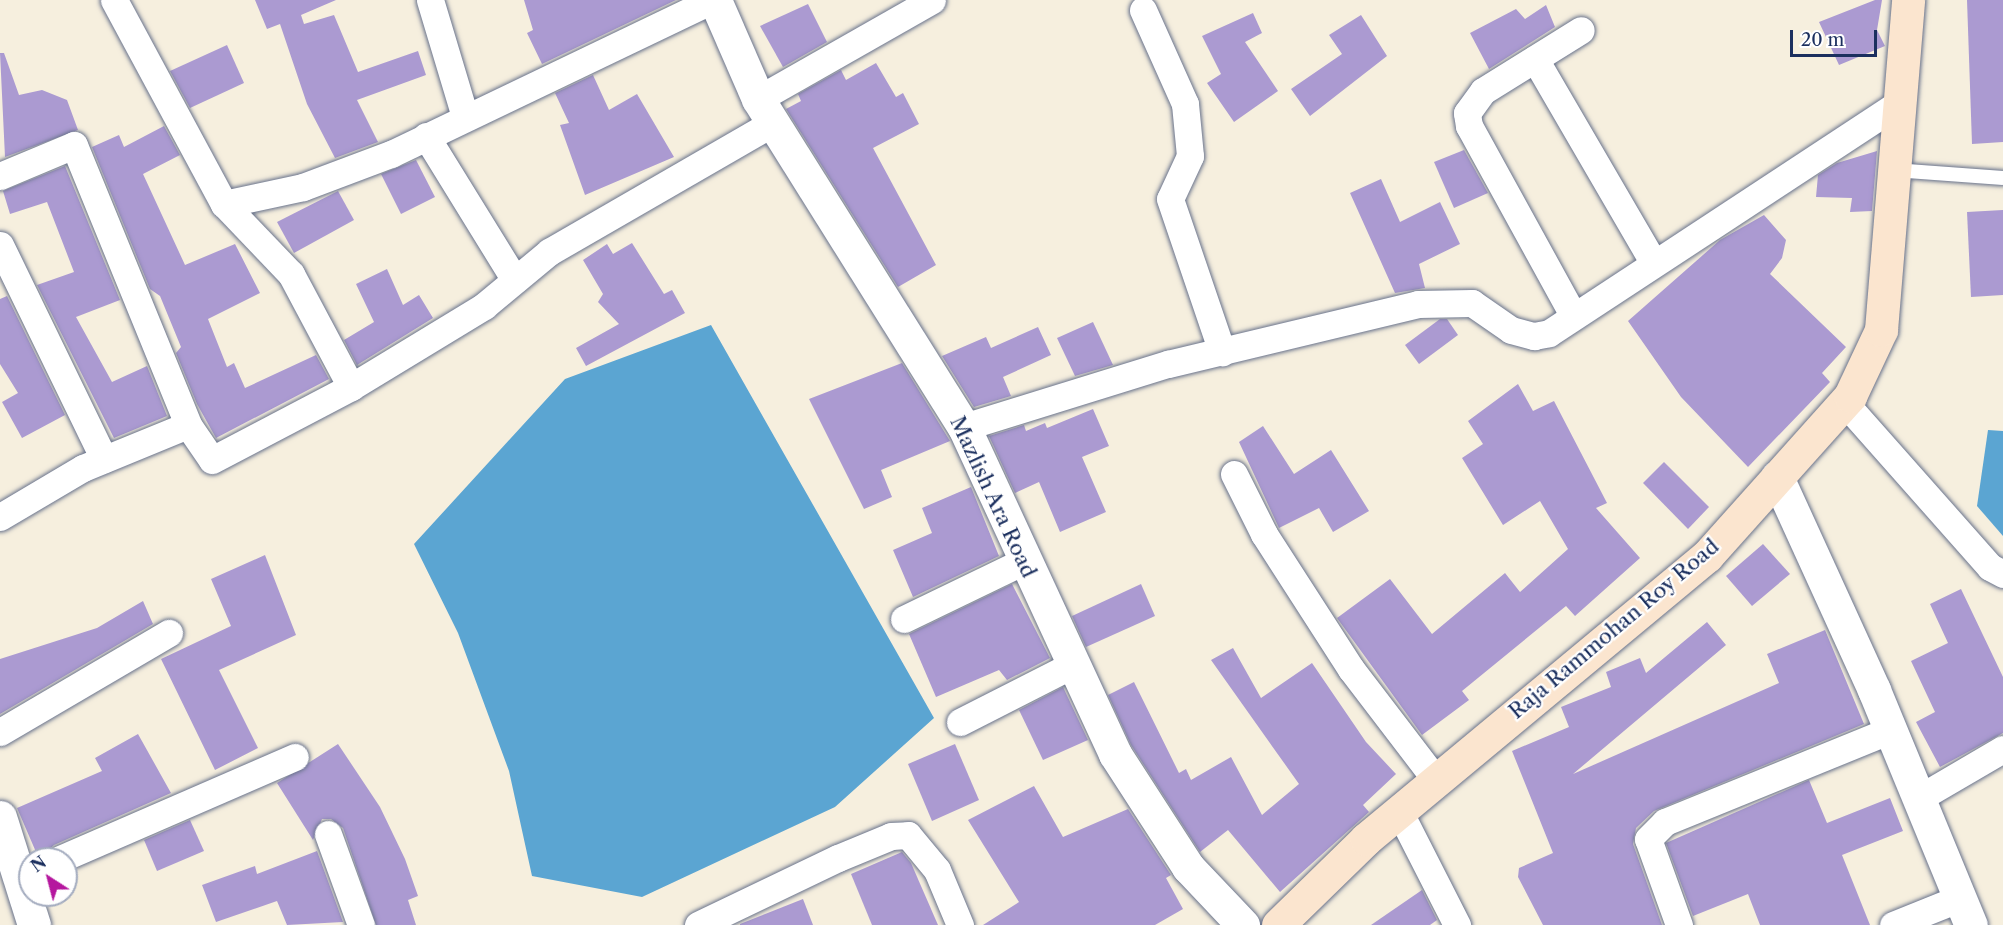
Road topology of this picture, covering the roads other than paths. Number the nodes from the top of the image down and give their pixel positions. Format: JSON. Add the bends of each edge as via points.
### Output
{"nodes":[{"id":1,"x":114,"y":0,"type":"edge"},
{"id":2,"x":430,"y":0,"type":"edge"},
{"id":3,"x":714,"y":0,"type":"edge"},
{"id":4,"x":932,"y":0,"type":"edge"},
{"id":5,"x":1908,"y":0,"type":"edge"},
{"id":6,"x":1143,"y":10,"type":"dead end"},
{"id":7,"x":1581,"y":30,"type":"dead end"},
{"id":8,"x":1535,"y":59,"type":"junction"},
{"id":9,"x":1897,"y":104,"type":"junction"},
{"id":10,"x":765,"y":111,"type":"junction"},
{"id":11,"x":465,"y":117,"type":"junction"},
{"id":12,"x":426,"y":136,"type":"junction"},
{"id":13,"x":1892,"y":170,"type":"junction"},
{"id":14,"x":0,"y":176,"type":"edge"},
{"id":15,"x":2003,"y":178,"type":"edge"},
{"id":16,"x":224,"y":204,"type":"junction"},
{"id":17,"x":0,"y":245,"type":"edge"},
{"id":18,"x":1653,"y":262,"type":"junction"},
{"id":19,"x":515,"y":280,"type":"junction"},
{"id":20,"x":1573,"y":315,"type":"junction"},
{"id":21,"x":1222,"y":352,"type":"junction"},
{"id":22,"x":351,"y":387,"type":"junction"},
{"id":23,"x":1844,"y":402,"type":"junction"},
{"id":24,"x":188,"y":425,"type":"junction"},
{"id":25,"x":964,"y":427,"type":"junction"},
{"id":26,"x":104,"y":459,"type":"junction"},
{"id":27,"x":1234,"y":474,"type":"dead end"},
{"id":28,"x":1777,"y":477,"type":"junction"},
{"id":29,"x":0,"y":517,"type":"edge"},
{"id":30,"x":1023,"y":561,"type":"junction"},
{"id":31,"x":2003,"y":574,"type":"edge"},
{"id":32,"x":903,"y":619,"type":"dead end"},
{"id":33,"x":169,"y":633,"type":"dead end"},
{"id":34,"x":1072,"y":665,"type":"junction"},
{"id":35,"x":960,"y":722,"type":"dead end"},
{"id":36,"x":1891,"y":730,"type":"junction"},
{"id":37,"x":0,"y":732,"type":"edge"},
{"id":38,"x":2003,"y":749,"type":"edge"},
{"id":39,"x":295,"y":757,"type":"dead end"},
{"id":40,"x":1436,"y":780,"type":"junction"},
{"id":41,"x":1919,"y":798,"type":"junction"},
{"id":42,"x":1399,"y":811,"type":"junction"},
{"id":43,"x":0,"y":817,"type":"edge"},
{"id":44,"x":328,"y":834,"type":"dead end"},
{"id":45,"x":78,"y":851,"type":"edge"},
{"id":46,"x":18,"y":856,"type":"edge"},
{"id":47,"x":31,"y":907,"type":"edge"},
{"id":48,"x":1965,"y":911,"type":"edge"},
{"id":49,"x":34,"y":925,"type":"edge"},
{"id":50,"x":361,"y":925,"type":"edge"},
{"id":51,"x":698,"y":925,"type":"edge"},
{"id":52,"x":960,"y":925,"type":"edge"},
{"id":53,"x":1243,"y":925,"type":"edge"},
{"id":54,"x":1278,"y":925,"type":"edge"},
{"id":55,"x":1456,"y":925,"type":"edge"},
{"id":56,"x":1679,"y":925,"type":"edge"},
{"id":57,"x":1893,"y":925,"type":"edge"}],
"edges":[{"from":1,"to":16,"type":"street"},
{"from":2,"to":11,"type":"street"},
{"from":3,"to":10,"type":"street","name":"Mazlish Ara Road"},
{"from":3,"to":11,"type":"street"},
{"from":4,"to":10,"type":"street"},
{"from":5,"to":9,"type":"main road","name":"Raja Rammohan Roy Road"},
{"from":6,"to":21,"type":"street","via":[[1185,104],[1190,156],[1170,199]]},
{"from":7,"to":8,"type":"street"},
{"from":8,"to":18,"type":"street"},
{"from":8,"to":20,"type":"street","via":[[1470,104],[1469,126]]},
{"from":9,"to":13,"type":"main road","name":"Raja Rammohan Roy Road"},
{"from":9,"to":18,"type":"street"},
{"from":10,"to":19,"type":"street"},
{"from":10,"to":25,"type":"street","name":"Mazlish Ara Road"},
{"from":11,"to":12,"type":"street"},
{"from":12,"to":16,"type":"street","via":[[303,187]]},
{"from":12,"to":19,"type":"street"},
{"from":13,"to":15,"type":"lane"},
{"from":13,"to":23,"type":"main road","name":"Raja Rammohan Roy Road","via":[[1881,330]]},
{"from":14,"to":24,"type":"street","via":[[74,146]]},
{"from":16,"to":22,"type":"street","via":[[291,274]]},
{"from":17,"to":26,"type":"street"},
{"from":18,"to":20,"type":"street"},
{"from":19,"to":22,"type":"street","via":[[484,306]]},
{"from":20,"to":21,"type":"street","via":[[1549,333],[1534,336],[1511,330],[1472,303],[1438,301]]},
{"from":21,"to":25,"type":"street"},
{"from":22,"to":24,"type":"street","via":[[212,460]]},
{"from":23,"to":28,"type":"main road","name":"Raja Rammohan Roy Road"},
{"from":23,"to":31,"type":"street","via":[[1990,567]]},
{"from":24,"to":26,"type":"street"},
{"from":25,"to":30,"type":"street","name":"Mazlish Ara Road"},
{"from":26,"to":29,"type":"street"},
{"from":27,"to":40,"type":"street","via":[[1264,534],[1351,669]]},
{"from":28,"to":36,"type":"street"},
{"from":28,"to":40,"type":"main road","name":"Raja Rammohan Roy Road","via":[[1707,556]]},
{"from":30,"to":32,"type":"street"},
{"from":30,"to":34,"type":"street","name":"Mazlish Ara Road"},
{"from":33,"to":37,"type":"street"},
{"from":34,"to":35,"type":"street"},
{"from":34,"to":53,"type":"street","name":"Mazlish Ara Road","via":[[1115,754],[1188,867]]},
{"from":36,"to":41,"type":"street"},
{"from":36,"to":56,"type":"street","via":[[1665,822],[1648,839]]},
{"from":38,"to":41,"type":"street"},
{"from":39,"to":45,"type":"street"},
{"from":40,"to":42,"type":"main road","name":"Raja Rammohan Roy Road"},
{"from":41,"to":48,"type":"street"},
{"from":42,"to":54,"type":"main road","name":"Raja Rammohan Roy Road"},
{"from":42,"to":55,"type":"street"},
{"from":43,"to":46,"type":"street"},
{"from":44,"to":50,"type":"street"},
{"from":47,"to":49,"type":"street"},
{"from":48,"to":57,"type":"street"},
{"from":51,"to":52,"type":"street","via":[[838,858],[891,836],[908,835],[937,870]]}]}
